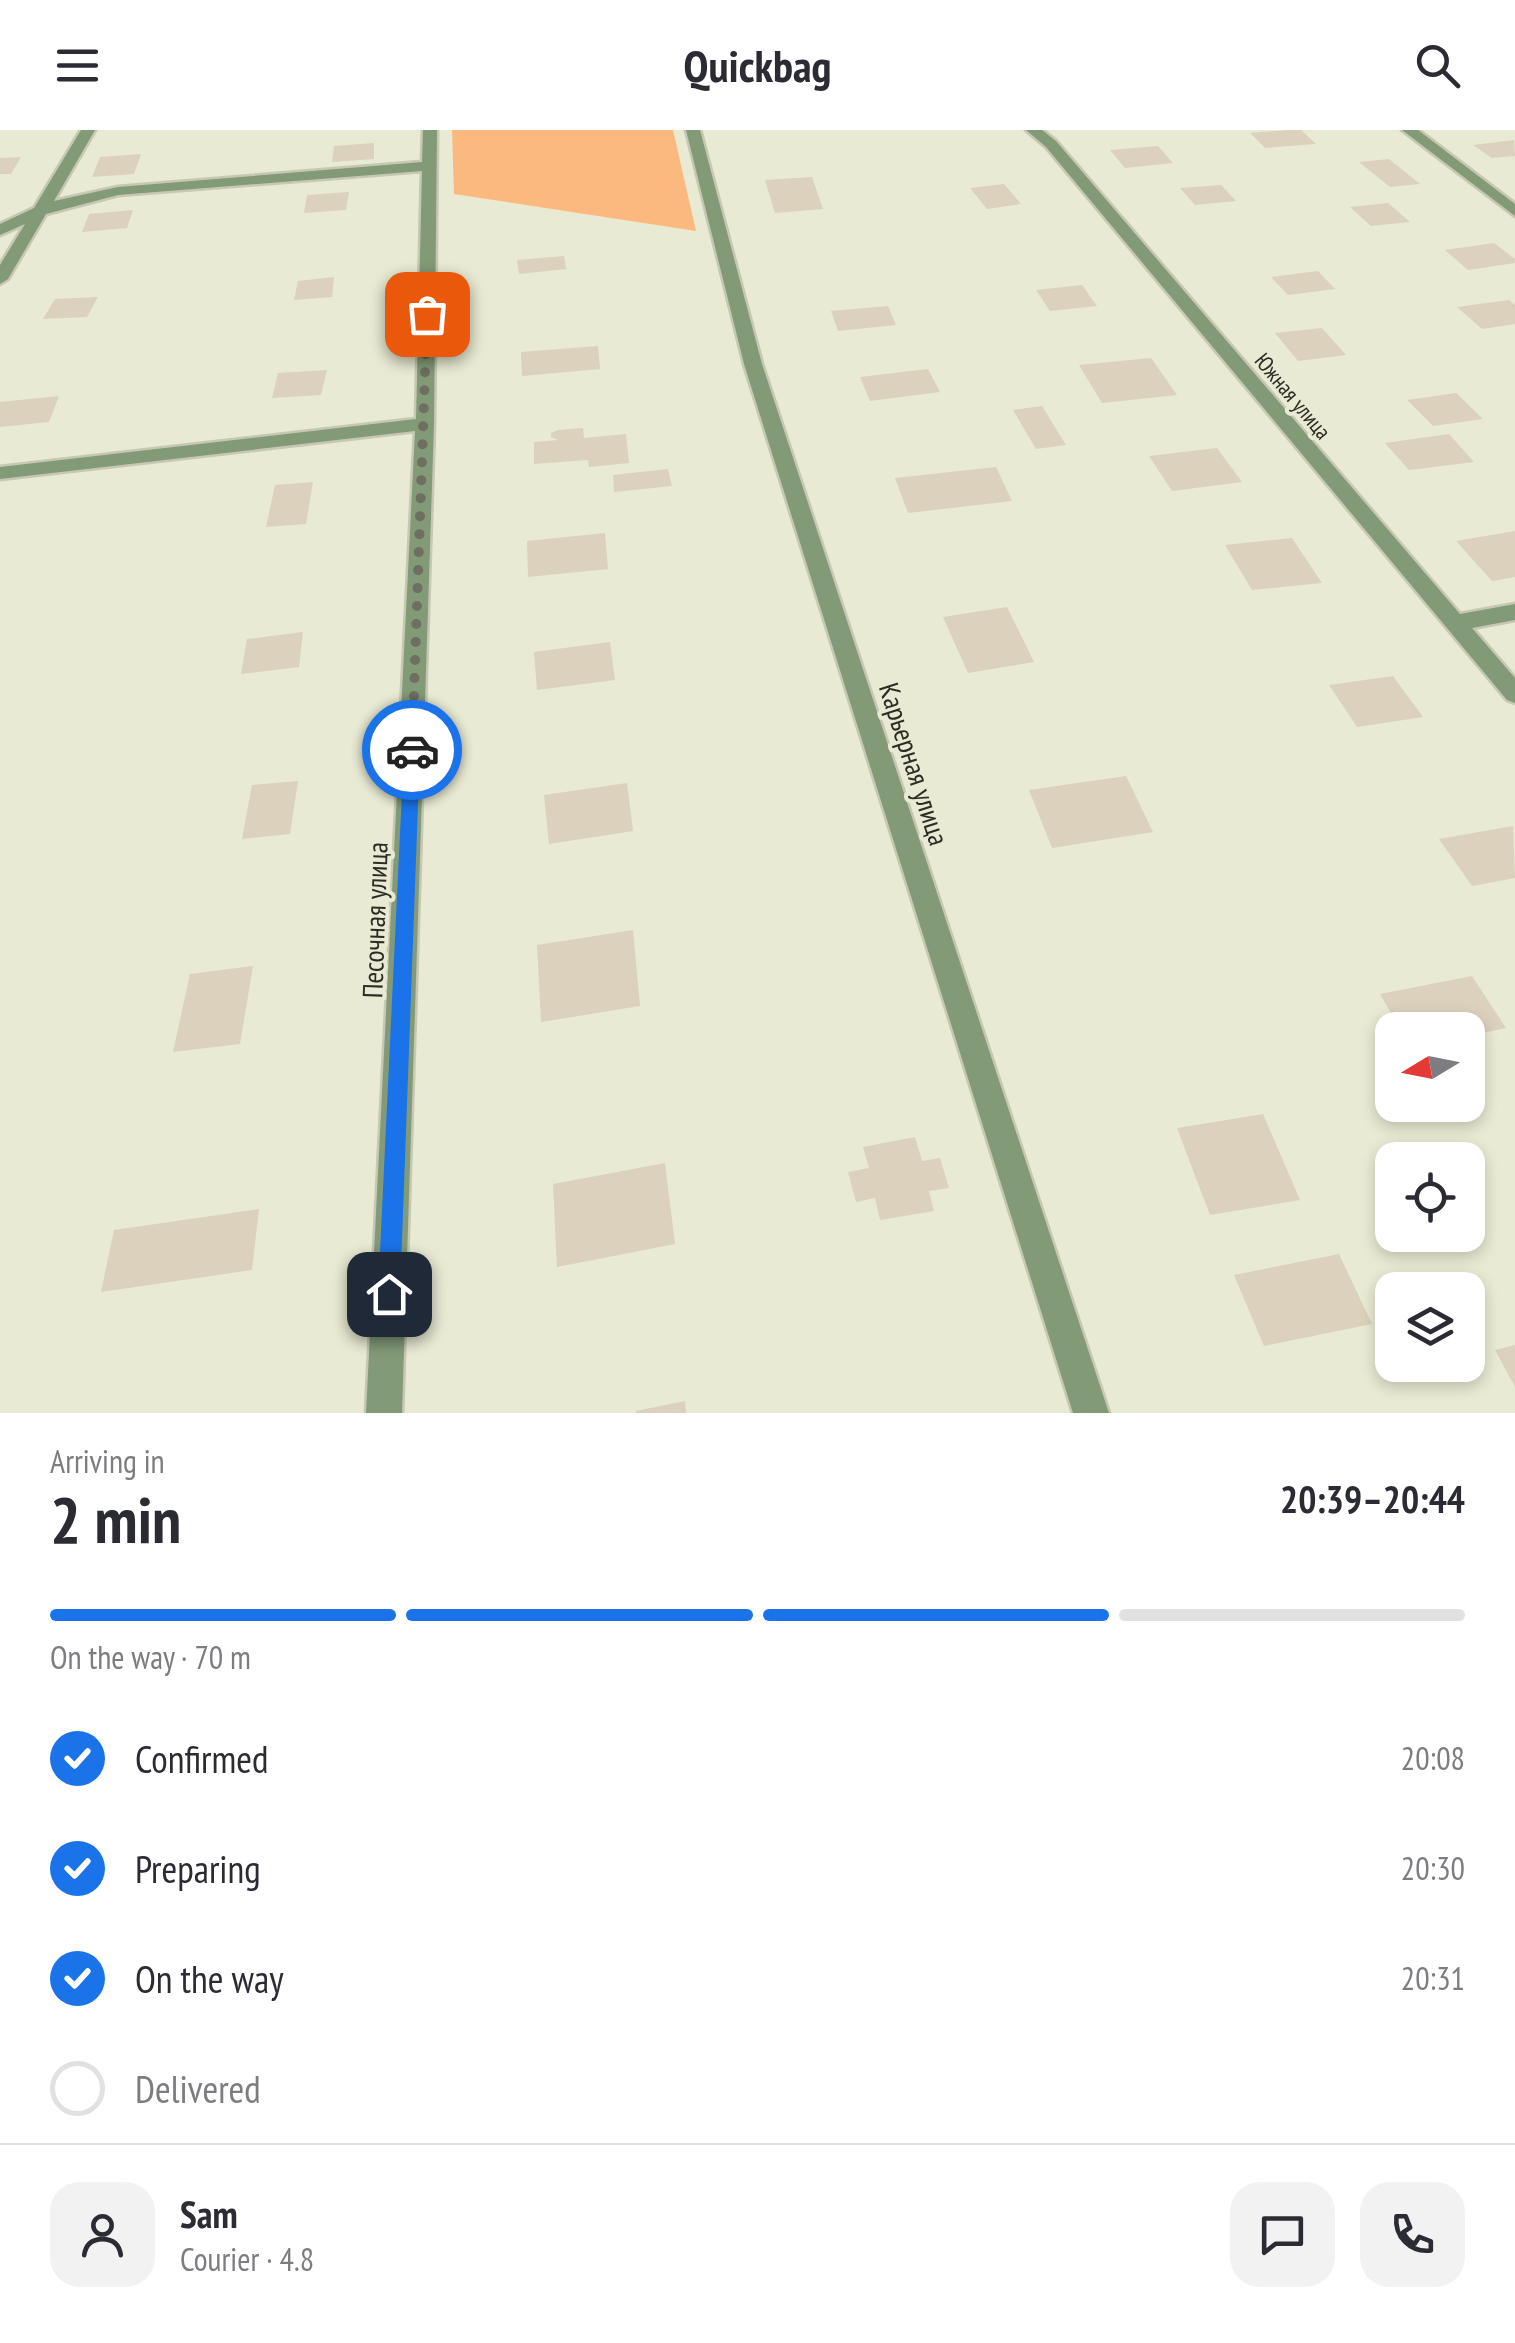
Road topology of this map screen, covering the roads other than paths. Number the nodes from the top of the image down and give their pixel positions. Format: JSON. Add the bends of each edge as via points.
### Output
{"nodes":[{"id":1,"x":88,"y":130,"type":"edge"},
{"id":2,"x":430,"y":130,"type":"edge"},
{"id":3,"x":693,"y":130,"type":"edge"},
{"id":4,"x":1034,"y":130,"type":"edge"},
{"id":5,"x":1409,"y":130,"type":"edge"},
{"id":6,"x":430,"y":166,"type":"junction"},
{"id":7,"x":1515,"y":211,"type":"edge"},
{"id":8,"x":38,"y":213,"type":"junction"},
{"id":9,"x":0,"y":230,"type":"edge"},
{"id":10,"x":0,"y":278,"type":"edge"},
{"id":11,"x":425,"y":424,"type":"junction"},
{"id":12,"x":0,"y":473,"type":"edge"},
{"id":13,"x":1515,"y":612,"type":"edge"},
{"id":14,"x":1455,"y":622,"type":"junction"},
{"id":15,"x":1515,"y":694,"type":"edge"},
{"id":16,"x":384,"y":1413,"type":"edge"},
{"id":17,"x":1090,"y":1413,"type":"edge"}],
"edges":[{"from":1,"to":8,"type":"street"},
{"from":2,"to":6,"type":"street","name":"Песочная улица"},
{"from":3,"to":17,"type":"street","name":"Карьерная улица","via":[[754,364]]},
{"from":4,"to":14,"type":"street","name":"Южная улица"},
{"from":5,"to":7,"type":"street"},
{"from":6,"to":8,"type":"street","via":[[118,191]]},
{"from":6,"to":11,"type":"street","name":"Песочная улица"},
{"from":8,"to":9,"type":"street"},
{"from":8,"to":10,"type":"street"},
{"from":11,"to":12,"type":"street"},
{"from":11,"to":16,"type":"street","name":"Песочная улица"},
{"from":13,"to":14,"type":"street"},
{"from":14,"to":15,"type":"street","name":"Южная улица"}]}
